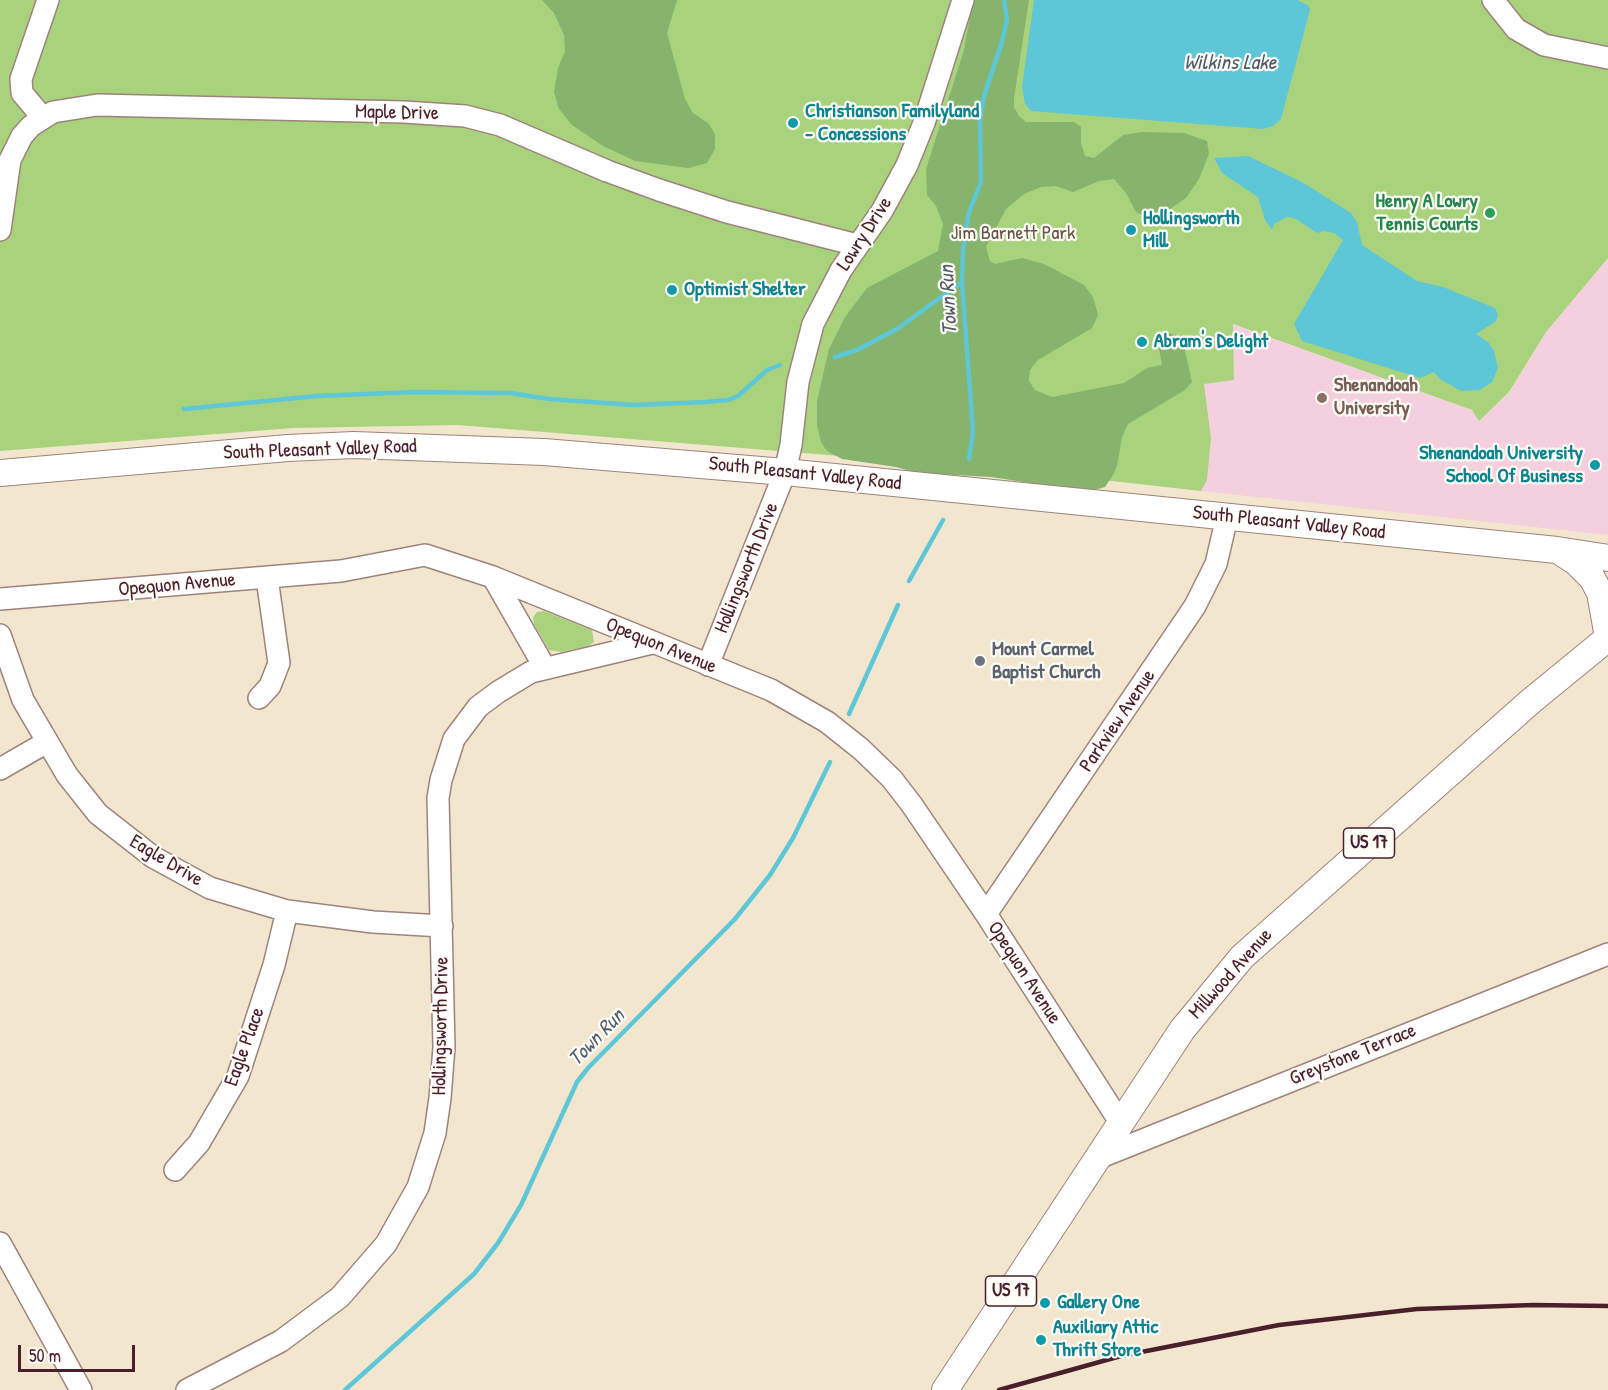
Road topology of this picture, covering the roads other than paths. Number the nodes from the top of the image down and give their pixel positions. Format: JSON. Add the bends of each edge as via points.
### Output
{"nodes":[{"id":1,"x":48,"y":0,"type":"edge"},
{"id":2,"x":963,"y":0,"type":"edge"},
{"id":3,"x":1493,"y":0,"type":"edge"},
{"id":4,"x":1608,"y":58,"type":"edge"},
{"id":5,"x":43,"y":118,"type":"junction"},
{"id":6,"x":0,"y":230,"type":"edge"},
{"id":7,"x":857,"y":245,"type":"junction"},
{"id":8,"x":785,"y":472,"type":"junction"},
{"id":9,"x":0,"y":473,"type":"edge"},
{"id":10,"x":1227,"y":517,"type":"junction"},
{"id":11,"x":1557,"y":550,"type":"junction"},
{"id":12,"x":1608,"y":558,"type":"edge"},
{"id":13,"x":493,"y":577,"type":"junction"},
{"id":14,"x":267,"y":578,"type":"junction"},
{"id":15,"x":0,"y":600,"type":"edge"},
{"id":16,"x":0,"y":635,"type":"edge"},
{"id":17,"x":1608,"y":638,"type":"edge"},
{"id":18,"x":652,"y":643,"type":"junction"},
{"id":19,"x":708,"y":665,"type":"junction"},
{"id":20,"x":544,"y":668,"type":"junction"},
{"id":21,"x":259,"y":698,"type":"dead end"},
{"id":22,"x":47,"y":742,"type":"junction"},
{"id":23,"x":0,"y":769,"type":"edge"},
{"id":24,"x":287,"y":911,"type":"junction"},
{"id":25,"x":986,"y":914,"type":"junction"},
{"id":26,"x":442,"y":926,"type":"junction"},
{"id":27,"x":1608,"y":954,"type":"edge"},
{"id":28,"x":1120,"y":1122,"type":"junction"},
{"id":29,"x":1098,"y":1158,"type":"junction"},
{"id":30,"x":175,"y":1170,"type":"dead end"},
{"id":31,"x":0,"y":1243,"type":"edge"},
{"id":32,"x":81,"y":1390,"type":"edge"},
{"id":33,"x":187,"y":1390,"type":"edge"},
{"id":34,"x":945,"y":1390,"type":"edge"}],
"edges":[{"from":1,"to":5,"type":"street","via":[[21,79],[22,93]]},
{"from":2,"to":7,"type":"street","name":"Lowry Drive","via":[[907,165],[882,211]]},
{"from":3,"to":4,"type":"street","via":[[1516,29],[1544,45]]},
{"from":5,"to":6,"type":"street","name":"Maple Drive","via":[[31,126],[15,147]]},
{"from":5,"to":7,"type":"street","name":"Maple Drive","via":[[63,109],[97,105],[465,116],[500,125],[659,190]]},
{"from":7,"to":8,"type":"street","name":"Lowry Drive","via":[[820,307],[804,352]]},
{"from":8,"to":9,"type":"main road","name":"South Pleasant Valley Road","via":[[544,452],[354,445]]},
{"from":8,"to":10,"type":"main road","name":"South Pleasant Valley Road"},
{"from":8,"to":19,"type":"street","name":"Hollingsworth Drive"},
{"from":10,"to":11,"type":"main road","name":"South Pleasant Valley Road"},
{"from":10,"to":25,"type":"street","name":"Parkview Avenue","via":[[1216,564],[1195,606]]},
{"from":11,"to":12,"type":"main road","name":"South Pleasant Valley Road"},
{"from":11,"to":17,"type":"main road","via":[[1592,578],[1600,593]]},
{"from":13,"to":14,"type":"street","name":"Opequon Avenue","via":[[440,558],[417,555],[341,572]]},
{"from":13,"to":18,"type":"street","name":"Opequon Avenue"},
{"from":13,"to":20,"type":"street"},
{"from":14,"to":15,"type":"street","name":"Opequon Avenue"},
{"from":14,"to":21,"type":"street","via":[[279,663],[270,686]]},
{"from":16,"to":22,"type":"street","name":"Eagle Drive","via":[[12,674]]},
{"from":17,"to":28,"type":"main road","name":"Millwood Avenue","number":"US 17","via":[[1531,701],[1242,957],[1182,1030]]},
{"from":18,"to":19,"type":"street","name":"Opequon Avenue"},
{"from":18,"to":20,"type":"street","name":"Hollingsworth Drive"},
{"from":19,"to":25,"type":"street","name":"Opequon Avenue","via":[[803,706],[861,749],[912,805]]},
{"from":20,"to":26,"type":"street","name":"Hollingsworth Drive","via":[[531,672],[478,707],[454,739],[438,798]]},
{"from":22,"to":23,"type":"street"},
{"from":22,"to":24,"type":"street","name":"Eagle Drive","via":[[98,814],[153,857],[210,888]]},
{"from":24,"to":26,"type":"street","name":"Eagle Drive"},
{"from":24,"to":30,"type":"street","name":"Eagle Place","via":[[238,1076],[198,1143]]},
{"from":25,"to":28,"type":"street","name":"Opequon Avenue"},
{"from":26,"to":33,"type":"street","name":"Hollingsworth Drive","via":[[444,1047],[440,1098],[426,1166],[402,1219],[367,1268],[340,1297],[281,1341]]},
{"from":27,"to":29,"type":"street","name":"Greystone Terrace"},
{"from":28,"to":29,"type":"main road","name":"Millwood Avenue","number":"US 17"},
{"from":29,"to":34,"type":"main road","name":"Millwood Avenue","number":"US 17"},
{"from":31,"to":32,"type":"street"}]}
